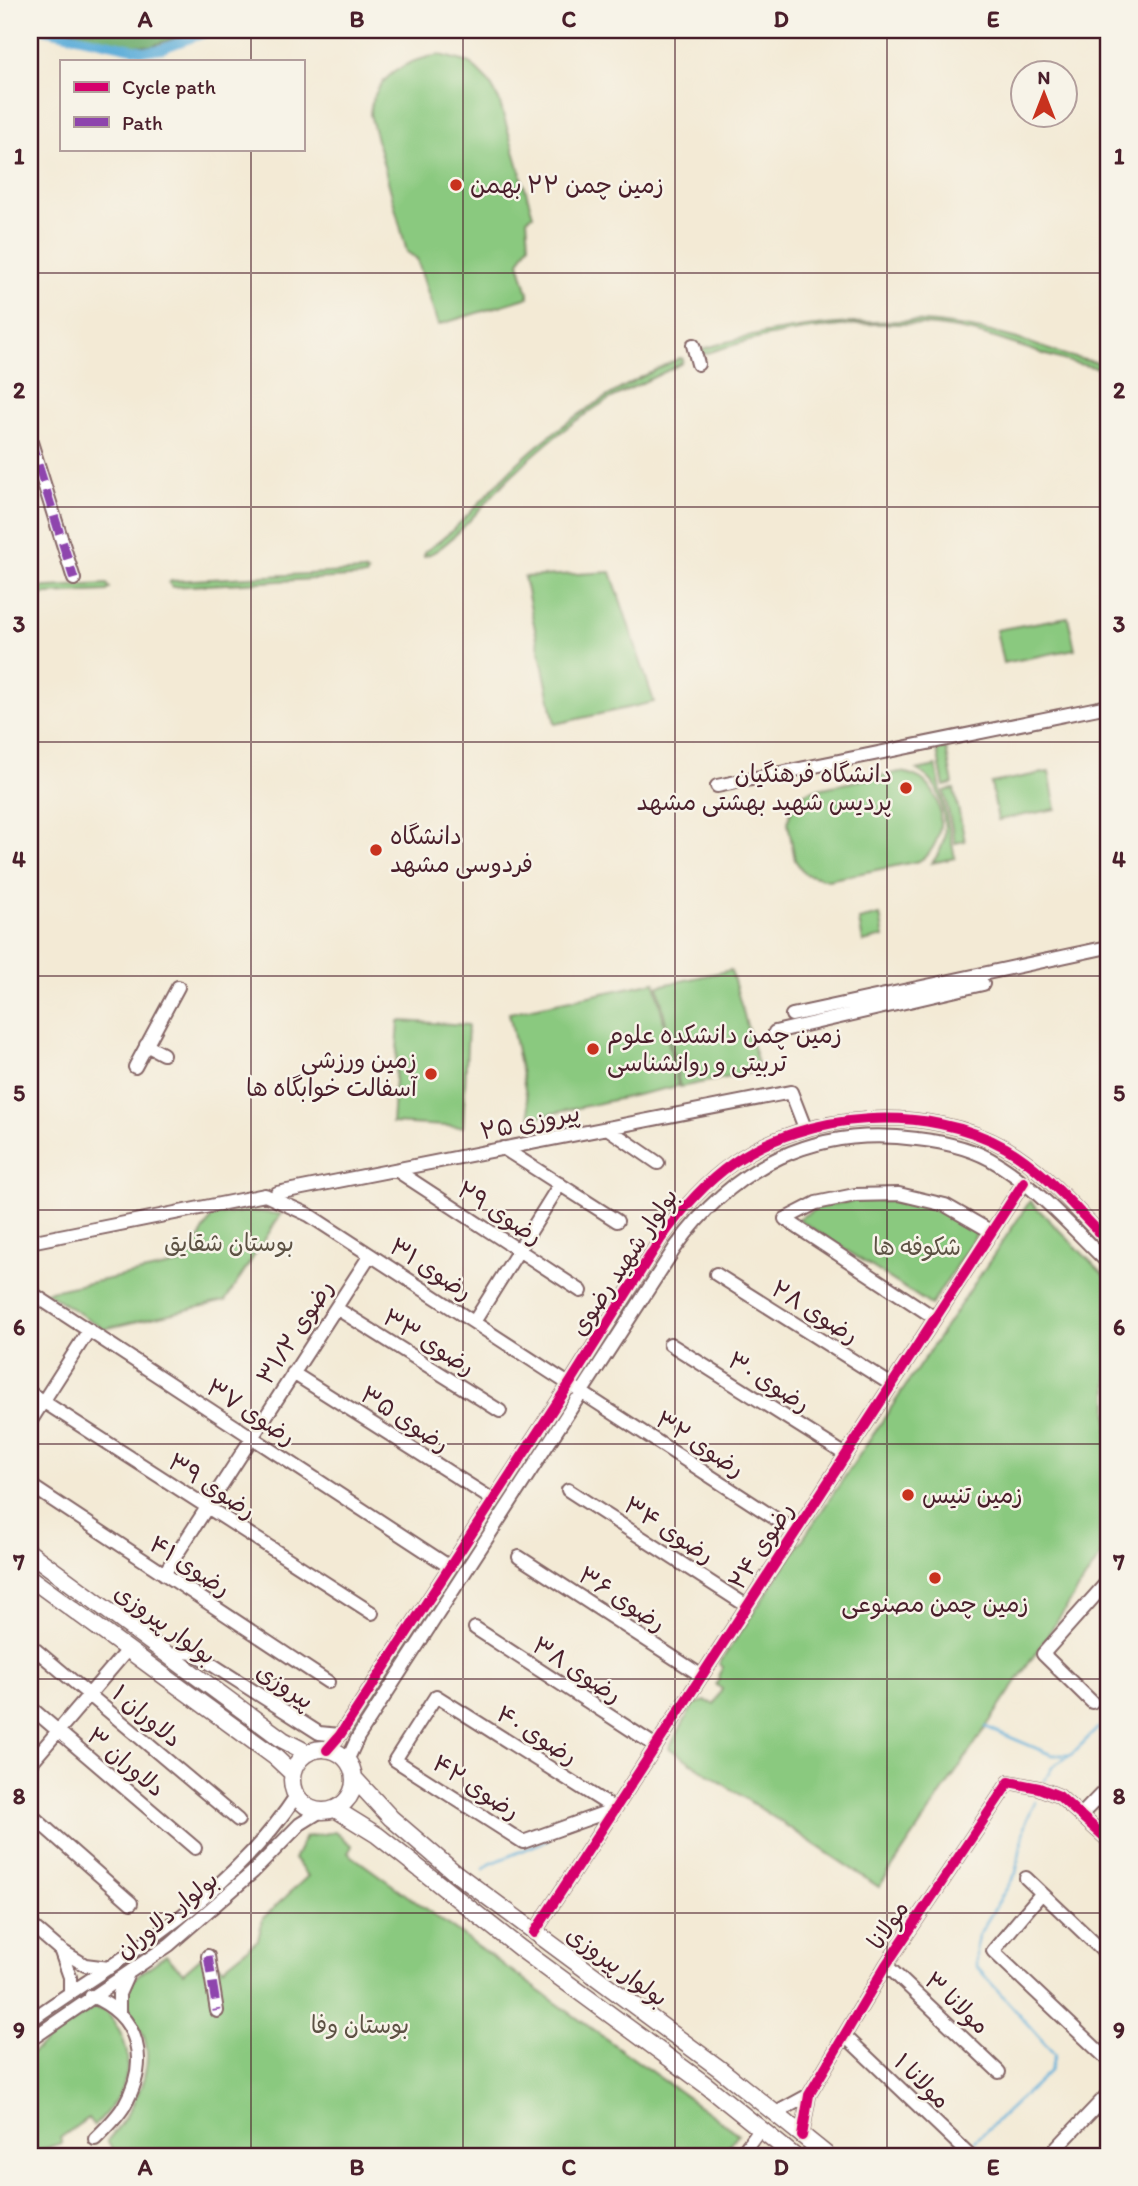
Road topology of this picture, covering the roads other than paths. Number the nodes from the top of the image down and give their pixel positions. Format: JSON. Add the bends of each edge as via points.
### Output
{"nodes":[{"id":1,"x":693,"y":345,"type":"dead end"},
{"id":2,"x":698,"y":364,"type":"dead end"},
{"id":3,"x":30,"y":439,"type":"edge"},
{"id":4,"x":74,"y":579,"type":"dead end"},
{"id":5,"x":1108,"y":706,"type":"edge"},
{"id":6,"x":717,"y":786,"type":"dead end"},
{"id":7,"x":1108,"y":947,"type":"edge"},
{"id":8,"x":983,"y":984,"type":"dead end"},
{"id":9,"x":178,"y":987,"type":"dead end"},
{"id":10,"x":792,"y":1015,"type":"dead end"},
{"id":11,"x":775,"y":1032,"type":"dead end"},
{"id":12,"x":146,"y":1045,"type":"junction"},
{"id":13,"x":163,"y":1054,"type":"dead end"},
{"id":14,"x":135,"y":1067,"type":"dead end"},
{"id":15,"x":607,"y":1128,"type":"junction"},
{"id":16,"x":805,"y":1128,"type":"junction"},
{"id":17,"x":503,"y":1148,"type":"junction"},
{"id":18,"x":658,"y":1163,"type":"dead end"},
{"id":19,"x":396,"y":1170,"type":"junction"},
{"id":20,"x":1024,"y":1182,"type":"junction"},
{"id":21,"x":559,"y":1184,"type":"junction"},
{"id":22,"x":271,"y":1194,"type":"junction"},
{"id":23,"x":617,"y":1221,"type":"dead end"},
{"id":24,"x":992,"y":1232,"type":"junction"},
{"id":25,"x":1108,"y":1241,"type":"edge"},
{"id":26,"x":30,"y":1242,"type":"edge"},
{"id":27,"x":519,"y":1250,"type":"junction"},
{"id":28,"x":370,"y":1255,"type":"junction"},
{"id":29,"x":1108,"y":1263,"type":"edge"},
{"id":30,"x":716,"y":1274,"type":"dead end"},
{"id":31,"x":581,"y":1291,"type":"dead end"},
{"id":32,"x":30,"y":1292,"type":"edge"},
{"id":33,"x":336,"y":1308,"type":"junction"},
{"id":34,"x":935,"y":1318,"type":"junction"},
{"id":35,"x":474,"y":1322,"type":"junction"},
{"id":36,"x":89,"y":1330,"type":"junction"},
{"id":37,"x":670,"y":1344,"type":"dead end"},
{"id":38,"x":293,"y":1373,"type":"junction"},
{"id":39,"x":570,"y":1383,"type":"junction"},
{"id":40,"x":892,"y":1385,"type":"junction"},
{"id":41,"x":582,"y":1392,"type":"junction"},
{"id":42,"x":30,"y":1393,"type":"edge"},
{"id":43,"x":43,"y":1401,"type":"junction"},
{"id":44,"x":500,"y":1411,"type":"dead end"},
{"id":45,"x":30,"y":1422,"type":"edge"},
{"id":46,"x":252,"y":1437,"type":"junction"},
{"id":47,"x":846,"y":1455,"type":"junction"},
{"id":48,"x":30,"y":1485,"type":"edge"},
{"id":49,"x":568,"y":1490,"type":"dead end"},
{"id":50,"x":493,"y":1500,"type":"junction"},
{"id":51,"x":207,"y":1507,"type":"junction"},
{"id":52,"x":796,"y":1532,"type":"junction"},
{"id":53,"x":30,"y":1553,"type":"edge"},
{"id":54,"x":519,"y":1557,"type":"dead end"},
{"id":55,"x":450,"y":1567,"type":"junction"},
{"id":56,"x":164,"y":1574,"type":"junction"},
{"id":57,"x":30,"y":1578,"type":"edge"},
{"id":58,"x":1106,"y":1590,"type":"edge"},
{"id":59,"x":747,"y":1606,"type":"junction"},
{"id":60,"x":372,"y":1614,"type":"dead end"},
{"id":61,"x":475,"y":1628,"type":"dead end"},
{"id":62,"x":30,"y":1645,"type":"edge"},
{"id":63,"x":128,"y":1649,"type":"junction"},
{"id":64,"x":170,"y":1656,"type":"junction"},
{"id":65,"x":702,"y":1676,"type":"junction"},
{"id":66,"x":328,"y":1682,"type":"dead end"},
{"id":67,"x":89,"y":1695,"type":"junction"},
{"id":68,"x":436,"y":1696,"type":"joint"},
{"id":69,"x":1093,"y":1702,"type":"dead end"},
{"id":70,"x":30,"y":1707,"type":"edge"},
{"id":71,"x":58,"y":1731,"type":"junction"},
{"id":72,"x":341,"y":1735,"type":"junction"},
{"id":73,"x":656,"y":1746,"type":"junction"},
{"id":74,"x":327,"y":1749,"type":"junction"},
{"id":75,"x":308,"y":1753,"type":"junction"},
{"id":76,"x":347,"y":1761,"type":"junction"},
{"id":77,"x":30,"y":1764,"type":"edge"},
{"id":78,"x":292,"y":1773,"type":"junction"},
{"id":79,"x":354,"y":1778,"type":"junction"},
{"id":80,"x":1108,"y":1787,"type":"edge"},
{"id":81,"x":296,"y":1796,"type":"junction"},
{"id":82,"x":615,"y":1809,"type":"junction"},
{"id":83,"x":328,"y":1810,"type":"junction"},
{"id":84,"x":30,"y":1814,"type":"edge"},
{"id":85,"x":1081,"y":1815,"type":"junction"},
{"id":86,"x":238,"y":1820,"type":"dead end"},
{"id":87,"x":1108,"y":1840,"type":"edge"},
{"id":88,"x":195,"y":1848,"type":"dead end"},
{"id":89,"x":1026,"y":1878,"type":"dead end"},
{"id":90,"x":1041,"y":1894,"type":"junction"},
{"id":91,"x":131,"y":1903,"type":"dead end"},
{"id":92,"x":30,"y":1924,"type":"edge"},
{"id":93,"x":534,"y":1933,"type":"junction"},
{"id":94,"x":59,"y":1949,"type":"junction"},
{"id":95,"x":208,"y":1956,"type":"dead end"},
{"id":96,"x":1108,"y":1956,"type":"edge"},
{"id":97,"x":886,"y":1965,"type":"junction"},
{"id":98,"x":108,"y":1968,"type":"junction"},
{"id":99,"x":128,"y":1974,"type":"junction"},
{"id":100,"x":70,"y":1992,"type":"junction"},
{"id":101,"x":91,"y":1996,"type":"junction"},
{"id":102,"x":217,"y":2011,"type":"dead end"},
{"id":103,"x":119,"y":2012,"type":"junction"},
{"id":104,"x":30,"y":2021,"type":"edge"},
{"id":105,"x":845,"y":2036,"type":"junction"},
{"id":106,"x":30,"y":2040,"type":"edge"},
{"id":107,"x":1108,"y":2060,"type":"edge"},
{"id":108,"x":999,"y":2071,"type":"dead end"},
{"id":109,"x":809,"y":2095,"type":"junction"},
{"id":110,"x":1107,"y":2098,"type":"edge"},
{"id":111,"x":774,"y":2114,"type":"junction"},
{"id":112,"x":760,"y":2129,"type":"junction"},
{"id":113,"x":802,"y":2136,"type":"junction"},
{"id":114,"x":95,"y":2139,"type":"dead end"},
{"id":115,"x":740,"y":2156,"type":"edge"},
{"id":116,"x":794,"y":2156,"type":"edge"},
{"id":117,"x":828,"y":2156,"type":"edge"},
{"id":118,"x":971,"y":2156,"type":"edge"},
{"id":119,"x":1049,"y":2156,"type":"edge"}],
"edges":[{"from":1,"to":2,"type":"street"},
{"from":3,"to":4,"type":"street"},
{"from":5,"to":6,"type":"street"},
{"from":7,"to":10,"type":"street"},
{"from":8,"to":11,"type":"street"},
{"from":9,"to":12,"type":"street"},
{"from":12,"to":13,"type":"street"},
{"from":12,"to":14,"type":"street"},
{"from":15,"to":16,"type":"street","name":"پیروزی ۲۵","via":[[791,1092]]},
{"from":15,"to":17,"type":"street","name":"پیروزی ۲۵"},
{"from":15,"to":18,"type":"street"},
{"from":16,"to":25,"type":"street","name":"بولوار شهید رضوی","via":[[903,1119],[976,1135],[1029,1162]]},
{"from":16,"to":39,"type":"street","name":"بولوار شهید رضوی","via":[[734,1162],[703,1187],[660,1240]]},
{"from":17,"to":19,"type":"street","name":"پیروزی ۲۵"},
{"from":17,"to":21,"type":"street"},
{"from":19,"to":22,"type":"street","name":"پیروزی ۲۵"},
{"from":19,"to":27,"type":"street","name":"رضوی ۲۹"},
{"from":20,"to":24,"type":"street","name":"رضوی ۲۴"},
{"from":20,"to":29,"type":"street","name":"بولوار شهید رضوی"},
{"from":20,"to":41,"type":"street","name":"بولوار شهید رضوی","via":[[971,1151],[902,1137],[844,1139],[776,1158],[715,1199],[690,1227]]},
{"from":21,"to":23,"type":"street"},
{"from":21,"to":27,"type":"street"},
{"from":22,"to":26,"type":"street","name":"پیروزی ۲۵"},
{"from":22,"to":28,"type":"street","name":"رضوی ۳۱"},
{"from":24,"to":34,"type":"street","name":"رضوی ۲۴"},
{"from":24,"to":34,"type":"street","via":[[945,1205],[899,1194],[829,1200],[785,1219]]},
{"from":27,"to":31,"type":"street","name":"رضوی ۲۹"},
{"from":27,"to":35,"type":"street"},
{"from":28,"to":33,"type":"street","name":"رضوی ۳۱/۲"},
{"from":28,"to":35,"type":"street","name":"رضوی ۳۱"},
{"from":30,"to":40,"type":"street","name":"رضوی ۲۸"},
{"from":32,"to":36,"type":"street","name":"رضوی ۳۷"},
{"from":33,"to":38,"type":"street","name":"رضوی ۳۱/۲"},
{"from":33,"to":44,"type":"street","name":"رضوی ۳۳"},
{"from":34,"to":40,"type":"street","name":"رضوی ۲۴"},
{"from":35,"to":39,"type":"street","name":"رضوی ۳۱"},
{"from":36,"to":43,"type":"street"},
{"from":36,"to":46,"type":"street","name":"رضوی ۳۷"},
{"from":37,"to":47,"type":"street","name":"رضوی ۳۰"},
{"from":38,"to":46,"type":"street","name":"رضوی ۳۱/۲"},
{"from":38,"to":50,"type":"street","name":"رضوی ۳۵"},
{"from":39,"to":41,"type":"street","name":"رضوی ۳۱"},
{"from":39,"to":50,"type":"street","name":"بولوار شهید رضوی"},
{"from":40,"to":47,"type":"street","name":"رضوی ۲۴"},
{"from":41,"to":52,"type":"street","name":"رضوی ۳۲"},
{"from":41,"to":76,"type":"street","name":"بولوار شهید رضوی","via":[[358,1737]]},
{"from":42,"to":43,"type":"street","name":"رضوی ۳۹"},
{"from":43,"to":45,"type":"street"},
{"from":43,"to":51,"type":"street","name":"رضوی ۳۹"},
{"from":46,"to":51,"type":"street","name":"رضوی ۳۱/۲"},
{"from":46,"to":55,"type":"street","name":"رضوی ۳۷"},
{"from":47,"to":52,"type":"street","name":"رضوی ۲۴"},
{"from":48,"to":56,"type":"street","name":"رضوی ۴۱"},
{"from":49,"to":59,"type":"street","name":"رضوی ۳۴"},
{"from":50,"to":55,"type":"street","name":"بولوار شهید رضوی"},
{"from":51,"to":56,"type":"street","name":"رضوی ۳۱/۲"},
{"from":51,"to":60,"type":"street","name":"رضوی ۳۹"},
{"from":52,"to":59,"type":"street","name":"رضوی ۲۴"},
{"from":53,"to":64,"type":"main road","name":"بولوار پیروزی"},
{"from":54,"to":65,"type":"street","name":"رضوی ۳۶"},
{"from":55,"to":72,"type":"street","name":"بولوار شهید رضوی"},
{"from":56,"to":66,"type":"street","name":"رضوی ۴۱"},
{"from":57,"to":63,"type":"main road","name":"بولوار پیروزی"},
{"from":58,"to":69,"type":"street","via":[[1043,1654]]},
{"from":59,"to":65,"type":"street","name":"رضوی ۲۴"},
{"from":61,"to":73,"type":"street","name":"رضوی ۳۸"},
{"from":62,"to":67,"type":"street","name":"دلاوران ۱"},
{"from":63,"to":67,"type":"street"},
{"from":63,"to":78,"type":"main road","name":"بولوار پیروزی"},
{"from":64,"to":72,"type":"street","name":"پیروزی","via":[[194,1653],[319,1733]]},
{"from":64,"to":75,"type":"main road","name":"بولوار پیروزی","via":[[283,1740]]},
{"from":65,"to":73,"type":"street","name":"رضوی ۲۴"},
{"from":67,"to":71,"type":"street"},
{"from":67,"to":86,"type":"street","name":"دلاوران ۱"},
{"from":68,"to":82,"type":"street","name":"رضوی ۴۰"},
{"from":68,"to":82,"type":"street","name":"رضوی ۴۲","via":[[395,1760],[523,1842]]},
{"from":70,"to":71,"type":"street","name":"دلاوران ۳"},
{"from":71,"to":77,"type":"street"},
{"from":71,"to":88,"type":"street","name":"دلاوران ۳"},
{"from":72,"to":74,"type":"street","name":"بولوار شهید رضوی"},
{"from":73,"to":82,"type":"street","name":"رضوی ۲۴"},
{"from":74,"to":75,"type":"main road"},
{"from":74,"to":76,"type":"main road"},
{"from":75,"to":78,"type":"main road"},
{"from":76,"to":79,"type":"main road"},
{"from":78,"to":81,"type":"main road"},
{"from":79,"to":83,"type":"main road","via":[[345,1801]]},
{"from":79,"to":93,"type":"main road","name":"بولوار پیروزی","via":[[391,1818]]},
{"from":80,"to":85,"type":"street"},
{"from":81,"to":83,"type":"main road","via":[[311,1809]]},
{"from":81,"to":98,"type":"street","name":"بولوار دلاوران","via":[[267,1835],[201,1899]]},
{"from":82,"to":93,"type":"street","name":"رضوی ۲۴"},
{"from":83,"to":99,"type":"street","name":"بولوار دلاوران","via":[[300,1824],[201,1919]]},
{"from":83,"to":112,"type":"main road","name":"بولوار پیروزی","via":[[377,1835]]},
{"from":84,"to":91,"type":"street"},
{"from":85,"to":87,"type":"street"},
{"from":85,"to":97,"type":"street","name":"مولانا","via":[[1059,1796],[1009,1782]]},
{"from":89,"to":90,"type":"street"},
{"from":90,"to":96,"type":"street"},
{"from":90,"to":107,"type":"street","via":[[993,1951]]},
{"from":92,"to":94,"type":"street"},
{"from":93,"to":111,"type":"main road","name":"بولوار پیروزی"},
{"from":94,"to":98,"type":"street","via":[[85,1965]]},
{"from":94,"to":100,"type":"street","via":[[70,1977]]},
{"from":95,"to":102,"type":"street"},
{"from":97,"to":105,"type":"street","name":"مولانا"},
{"from":97,"to":108,"type":"street","name":"مولانا ۳"},
{"from":98,"to":100,"type":"street","name":"بولوار دلاوران"},
{"from":99,"to":101,"type":"street","name":"بولوار دلاوران"},
{"from":99,"to":103,"type":"street","via":[[119,1994]]},
{"from":100,"to":104,"type":"street","name":"بولوار دلاوران"},
{"from":101,"to":103,"type":"street"},
{"from":101,"to":106,"type":"street","name":"بولوار دلاوران"},
{"from":103,"to":114,"type":"street","via":[[136,2044],[138,2070],[124,2106]]},
{"from":105,"to":109,"type":"street","name":"مولانا"},
{"from":105,"to":118,"type":"street","name":"مولانا ۱"},
{"from":109,"to":111,"type":"street"},
{"from":109,"to":113,"type":"street"},
{"from":110,"to":119,"type":"street"},
{"from":111,"to":113,"type":"main road","name":"بولوار پیروزی"},
{"from":112,"to":115,"type":"street"},
{"from":112,"to":116,"type":"main road","name":"بولوار پیروزی"},
{"from":113,"to":117,"type":"main road","name":"بولوار پیروزی"}]}
